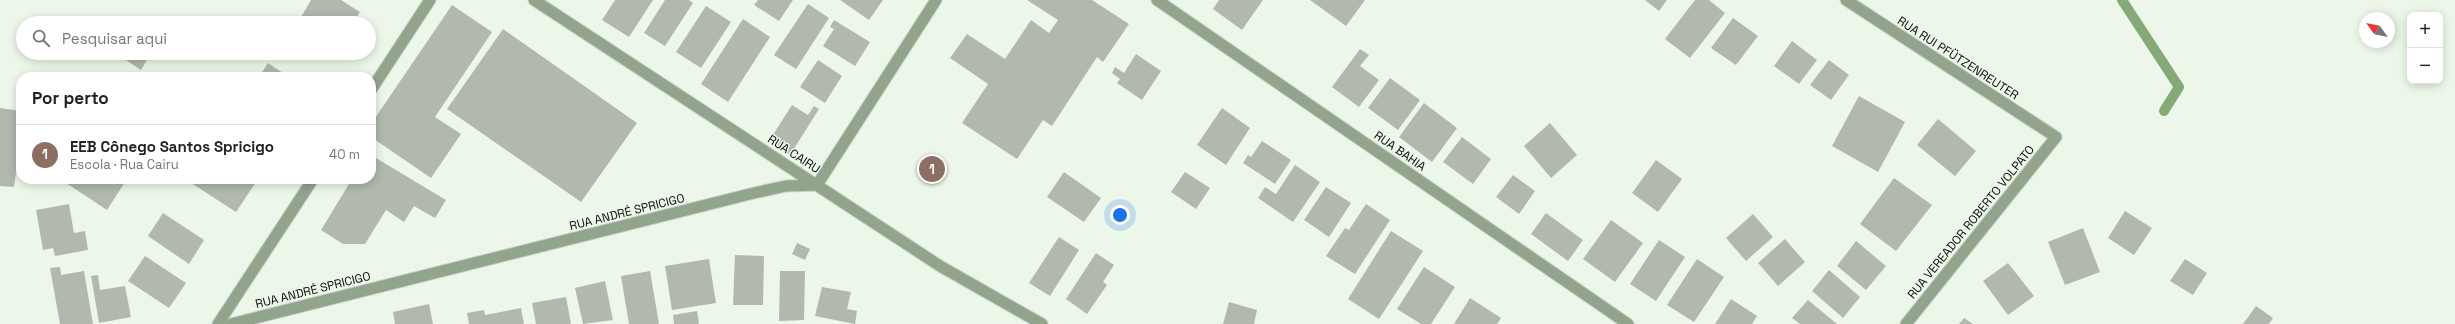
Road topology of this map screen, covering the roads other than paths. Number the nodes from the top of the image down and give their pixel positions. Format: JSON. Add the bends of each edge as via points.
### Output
{"nodes":[{"id":1,"x":430,"y":0,"type":"edge"},
{"id":2,"x":534,"y":0,"type":"edge"},
{"id":3,"x":936,"y":0,"type":"edge"},
{"id":4,"x":1157,"y":0,"type":"edge"},
{"id":5,"x":1846,"y":0,"type":"edge"},
{"id":6,"x":376,"y":82,"type":"edge"},
{"id":7,"x":2056,"y":137,"type":"joint"},
{"id":8,"x":310,"y":184,"type":"edge"},
{"id":9,"x":817,"y":185,"type":"junction"},
{"id":10,"x":218,"y":324,"type":"edge"},
{"id":11,"x":231,"y":324,"type":"edge"},
{"id":12,"x":1042,"y":324,"type":"edge"},
{"id":13,"x":1628,"y":324,"type":"edge"},
{"id":14,"x":1906,"y":324,"type":"edge"}],
"edges":[{"from":1,"to":6,"type":"street"},
{"from":2,"to":9,"type":"street","name":"RUA CAIRU"},
{"from":3,"to":9,"type":"street"},
{"from":4,"to":13,"type":"street","name":"RUA BAHIA"},
{"from":5,"to":7,"type":"street","name":"RUA RUI PFÜTZENREUTER"},
{"from":7,"to":14,"type":"street","name":"RUA VEREADOR ROBERTO VOLPATO"},
{"from":8,"to":10,"type":"street"},
{"from":9,"to":11,"type":"street","name":"RUA ANDRÉ SPRICIGO","via":[[786,186],[754,193]]},
{"from":9,"to":12,"type":"street","name":"RUA CAIRU","via":[[940,266]]}]}
